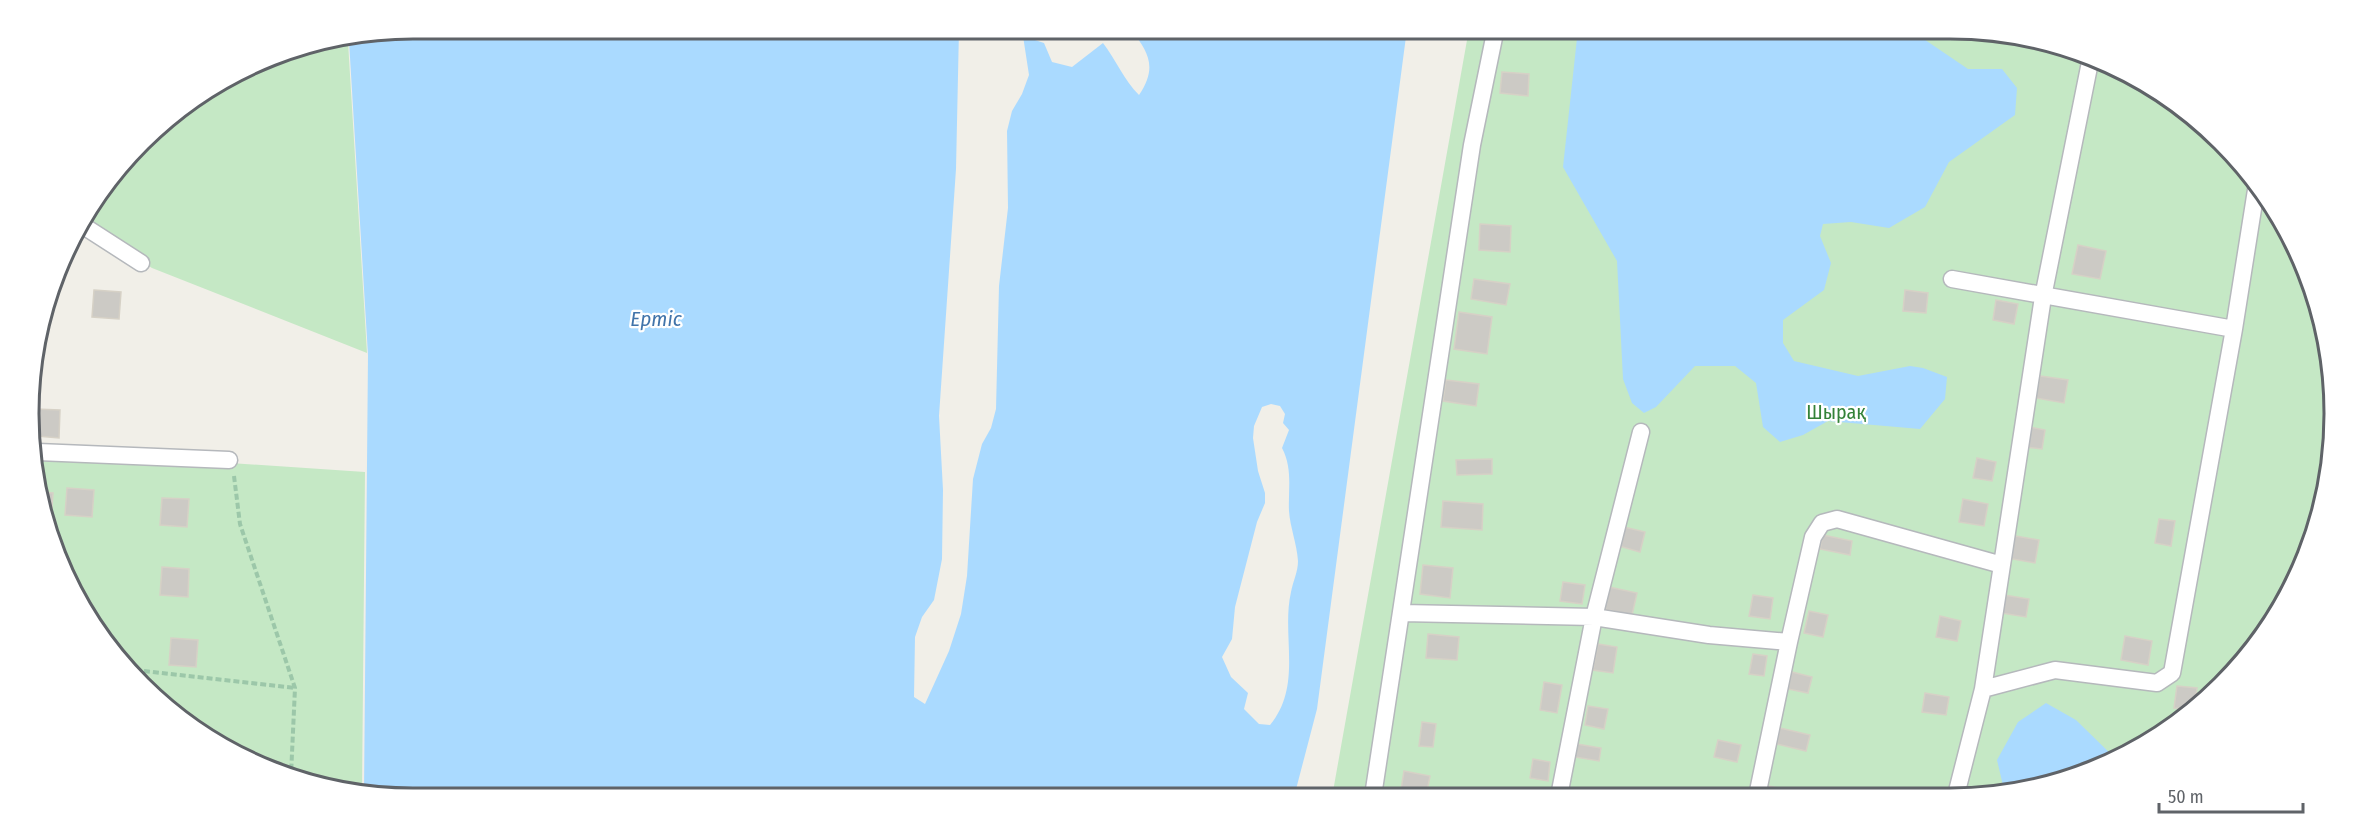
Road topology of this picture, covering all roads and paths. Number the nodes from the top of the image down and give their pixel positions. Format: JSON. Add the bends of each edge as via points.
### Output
{"nodes":[{"id":1,"x":1494,"y":39,"type":"edge"},
{"id":2,"x":2089,"y":66,"type":"edge"},
{"id":3,"x":2255,"y":197,"type":"edge"},
{"id":4,"x":88,"y":229,"type":"edge"},
{"id":5,"x":141,"y":262,"type":"dead end"},
{"id":6,"x":1952,"y":279,"type":"dead end"},
{"id":7,"x":2043,"y":297,"type":"junction"},
{"id":8,"x":2234,"y":329,"type":"junction"},
{"id":9,"x":1641,"y":432,"type":"dead end"},
{"id":10,"x":41,"y":452,"type":"edge"},
{"id":11,"x":229,"y":460,"type":"joint"},
{"id":12,"x":2002,"y":565,"type":"junction"},
{"id":13,"x":1402,"y":613,"type":"junction"},
{"id":14,"x":1594,"y":617,"type":"junction"},
{"id":15,"x":1789,"y":642,"type":"junction"},
{"id":16,"x":142,"y":671,"type":"edge"},
{"id":17,"x":295,"y":688,"type":"junction"},
{"id":18,"x":1983,"y":689,"type":"junction"},
{"id":19,"x":291,"y":767,"type":"edge"},
{"id":20,"x":1374,"y":788,"type":"edge"},
{"id":21,"x":1561,"y":788,"type":"edge"},
{"id":22,"x":1759,"y":788,"type":"edge"},
{"id":23,"x":1958,"y":788,"type":"edge"}],
"edges":[{"from":1,"to":13,"type":"street","via":[[1472,145]]},
{"from":2,"to":7,"type":"street"},
{"from":3,"to":8,"type":"street"},
{"from":4,"to":5,"type":"street"},
{"from":6,"to":7,"type":"street"},
{"from":7,"to":8,"type":"street"},
{"from":7,"to":12,"type":"street"},
{"from":8,"to":18,"type":"street","via":[[2172,673],[2157,683],[2055,670]]},
{"from":9,"to":14,"type":"street"},
{"from":10,"to":11,"type":"street"},
{"from":11,"to":17,"type":"path","via":[[236,482],[240,524]]},
{"from":12,"to":15,"type":"street","via":[[1837,519],[1822,523],[1813,537]]},
{"from":12,"to":18,"type":"street"},
{"from":13,"to":14,"type":"street"},
{"from":13,"to":20,"type":"street"},
{"from":14,"to":15,"type":"street","via":[[1709,635]]},
{"from":14,"to":21,"type":"street"},
{"from":15,"to":22,"type":"street"},
{"from":16,"to":17,"type":"path"},
{"from":17,"to":19,"type":"path"},
{"from":18,"to":23,"type":"street"}]}
